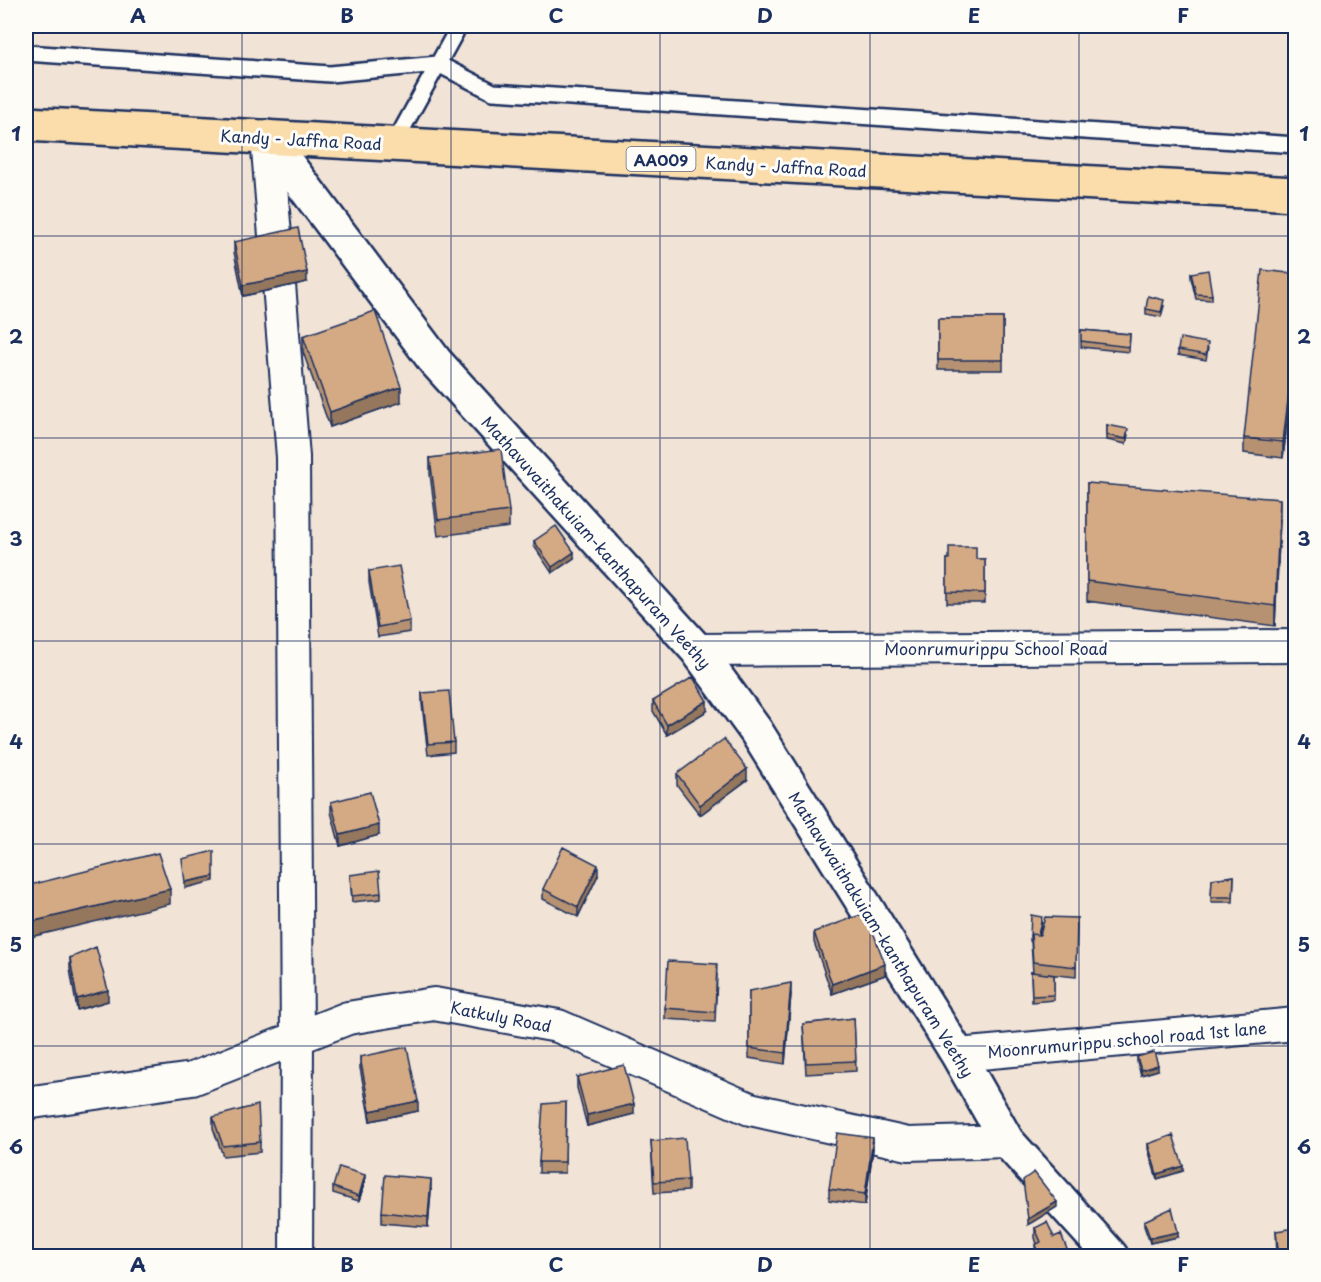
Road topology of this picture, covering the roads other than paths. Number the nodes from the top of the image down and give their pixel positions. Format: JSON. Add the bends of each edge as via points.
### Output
{"nodes":[{"id":1,"x":459,"y":26,"type":"edge"},
{"id":2,"x":26,"y":53,"type":"edge"},
{"id":3,"x":438,"y":64,"type":"junction"},
{"id":4,"x":26,"y":124,"type":"edge"},
{"id":5,"x":267,"y":137,"type":"junction"},
{"id":6,"x":394,"y":144,"type":"junction"},
{"id":7,"x":1296,"y":145,"type":"edge"},
{"id":8,"x":1296,"y":194,"type":"edge"},
{"id":9,"x":1296,"y":646,"type":"edge"},
{"id":10,"x":697,"y":651,"type":"junction"},
{"id":11,"x":1296,"y":1024,"type":"edge"},
{"id":12,"x":297,"y":1038,"type":"junction"},
{"id":13,"x":958,"y":1055,"type":"junction"},
{"id":14,"x":26,"y":1103,"type":"edge"},
{"id":15,"x":1007,"y":1141,"type":"junction"},
{"id":16,"x":296,"y":1257,"type":"edge"},
{"id":17,"x":1110,"y":1257,"type":"edge"}],
"edges":[{"from":1,"to":3,"type":"lane"},
{"from":2,"to":3,"type":"lane","via":[[330,74]]},
{"from":3,"to":6,"type":"lane"},
{"from":3,"to":7,"type":"lane","via":[[492,92]]},
{"from":4,"to":5,"type":"highway","name":"Kandy - Jaffna Road","number":"AA009"},
{"from":5,"to":6,"type":"highway","name":"Kandy - Jaffna Road","number":"AA009"},
{"from":5,"to":10,"type":"street","name":"Mathavuvaithakuiam-kanthapuram Veethy","via":[[435,361]]},
{"from":5,"to":12,"type":"street","via":[[293,457]]},
{"from":6,"to":8,"type":"highway","name":"Kandy - Jaffna Road","number":"AA009"},
{"from":9,"to":10,"type":"street","name":"Moonrumurippu School Road"},
{"from":10,"to":13,"type":"street","name":"Mathavuvaithakuiam-kanthapuram Veethy","via":[[756,731]]},
{"from":11,"to":13,"type":"street","name":"Moonrumurippu school road 1st lane"},
{"from":12,"to":14,"type":"street","name":"Katkuly Road","via":[[192,1079]]},
{"from":12,"to":15,"type":"street","name":"Katkuly Road","via":[[348,1018],[434,1004],[558,1026],[750,1109],[908,1144]]},
{"from":12,"to":16,"type":"street"},
{"from":13,"to":15,"type":"street","name":"Mathavuvaithakuiam-kanthapuram Veethy"},
{"from":15,"to":17,"type":"street","name":"Mathavuvaithakuiam-kanthapuram Veethy"}]}
